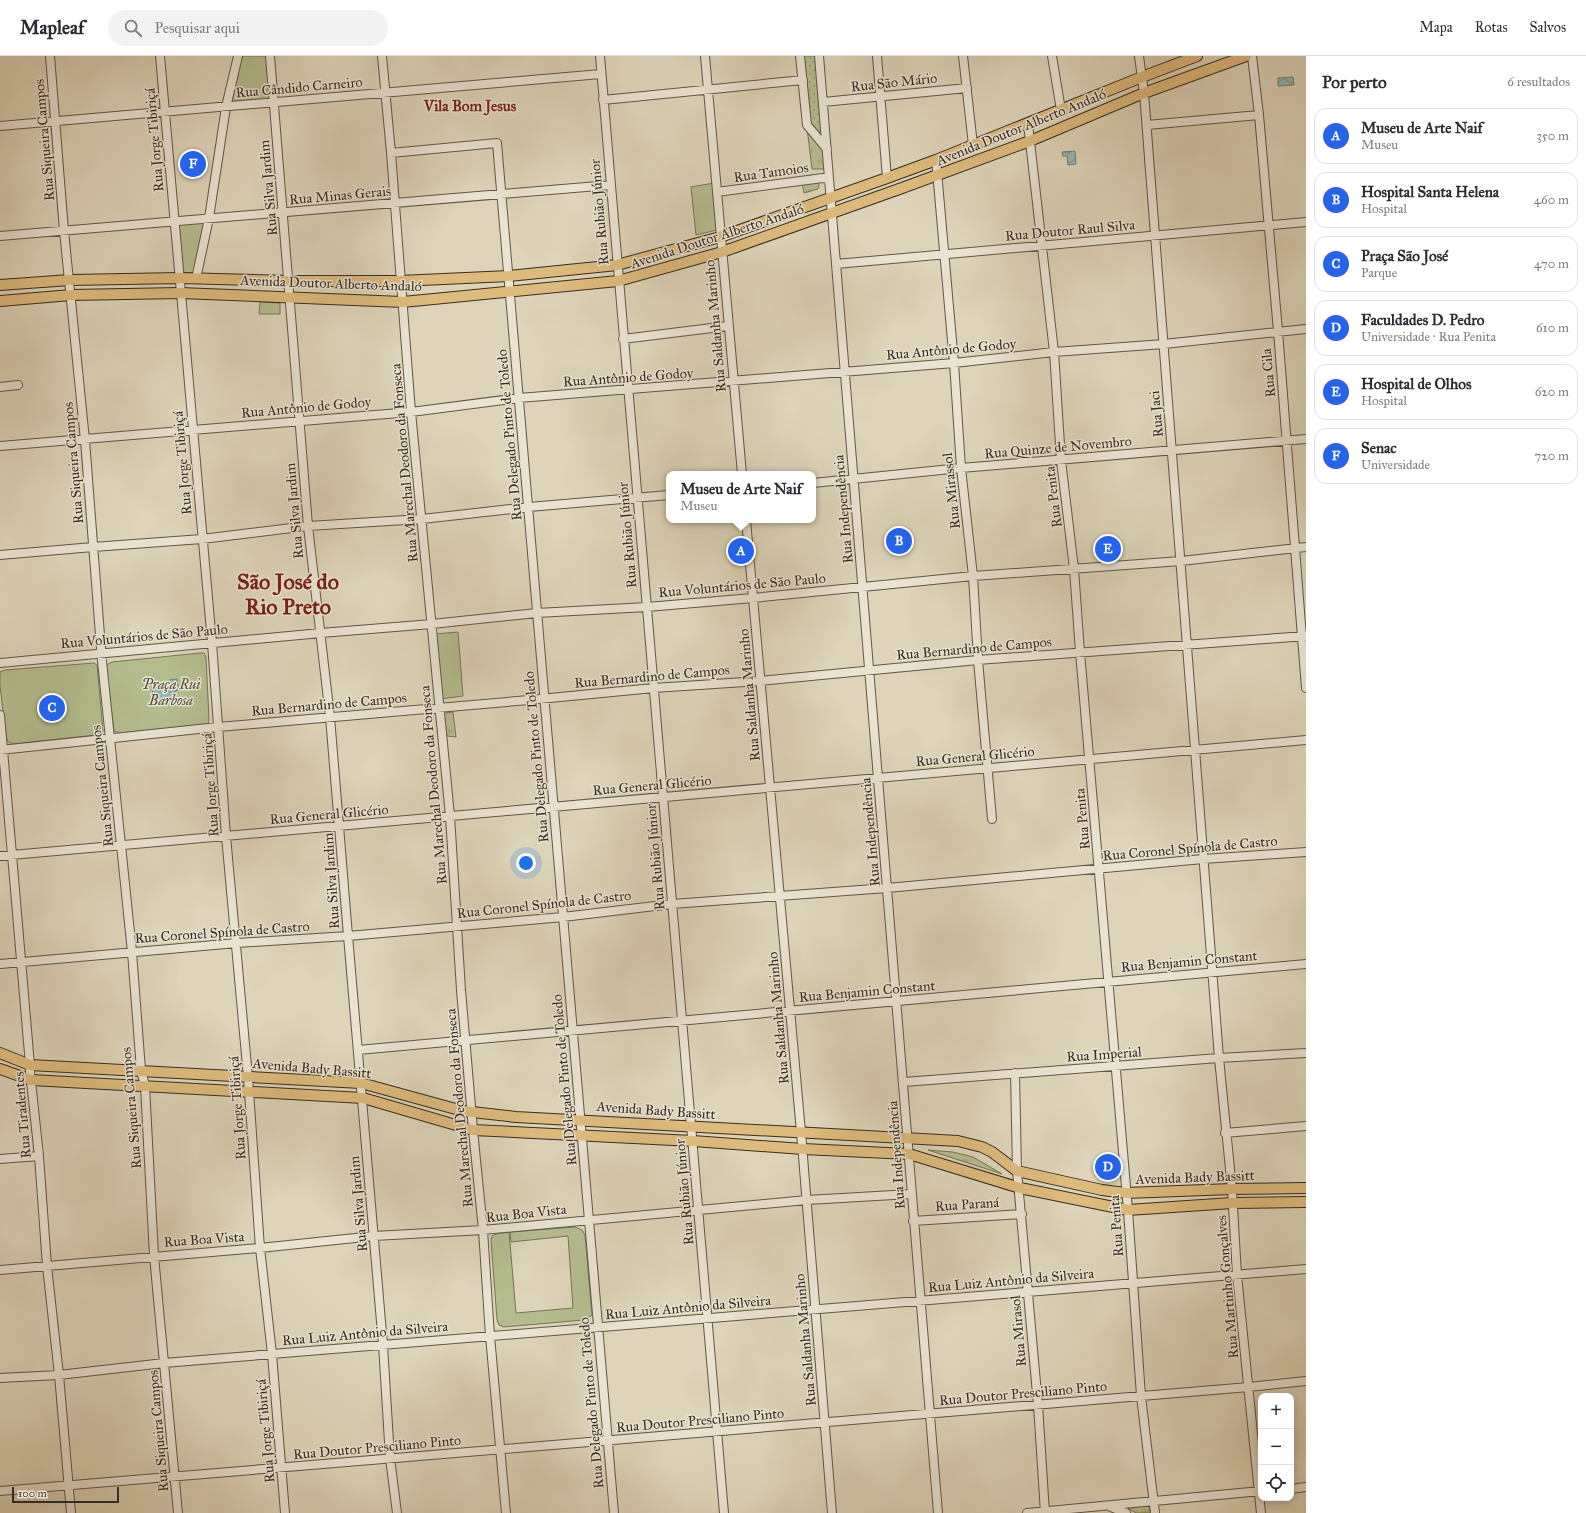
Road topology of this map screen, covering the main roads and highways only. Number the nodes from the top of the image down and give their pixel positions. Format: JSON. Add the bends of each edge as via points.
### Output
{"nodes":[{"id":1,"x":1197,"y":56,"type":"edge"},
{"id":2,"x":1246,"y":56,"type":"edge"},
{"id":3,"x":0,"y":285,"type":"edge"},
{"id":4,"x":0,"y":301,"type":"edge"},
{"id":5,"x":0,"y":1053,"type":"edge"},
{"id":6,"x":0,"y":1069,"type":"edge"},
{"id":7,"x":1306,"y":1188,"type":"edge"},
{"id":8,"x":1306,"y":1202,"type":"edge"}],
"edges":[{"from":1,"to":3,"type":"main road","name":"Avenida Doutor Alberto Andaló","via":[[831,199],[720,237],[617,265],[508,276],[400,281],[179,278],[70,280]]},
{"from":2,"to":4,"type":"main road","name":"Avenida Doutor Alberto Andaló","via":[[1144,93],[1030,141],[937,175],[722,252],[618,282],[403,302],[180,293],[71,295]]},
{"from":5,"to":7,"type":"main road","name":"Avenida Bady Bassitt","via":[[30,1065],[361,1083],[471,1113],[958,1141],[992,1152],[1017,1172],[1126,1193]]},
{"from":6,"to":8,"type":"main road","name":"Avenida Bady Bassitt","via":[[31,1080],[363,1098],[473,1130],[909,1154],[1020,1188],[1128,1210],[1232,1203]]}]}
